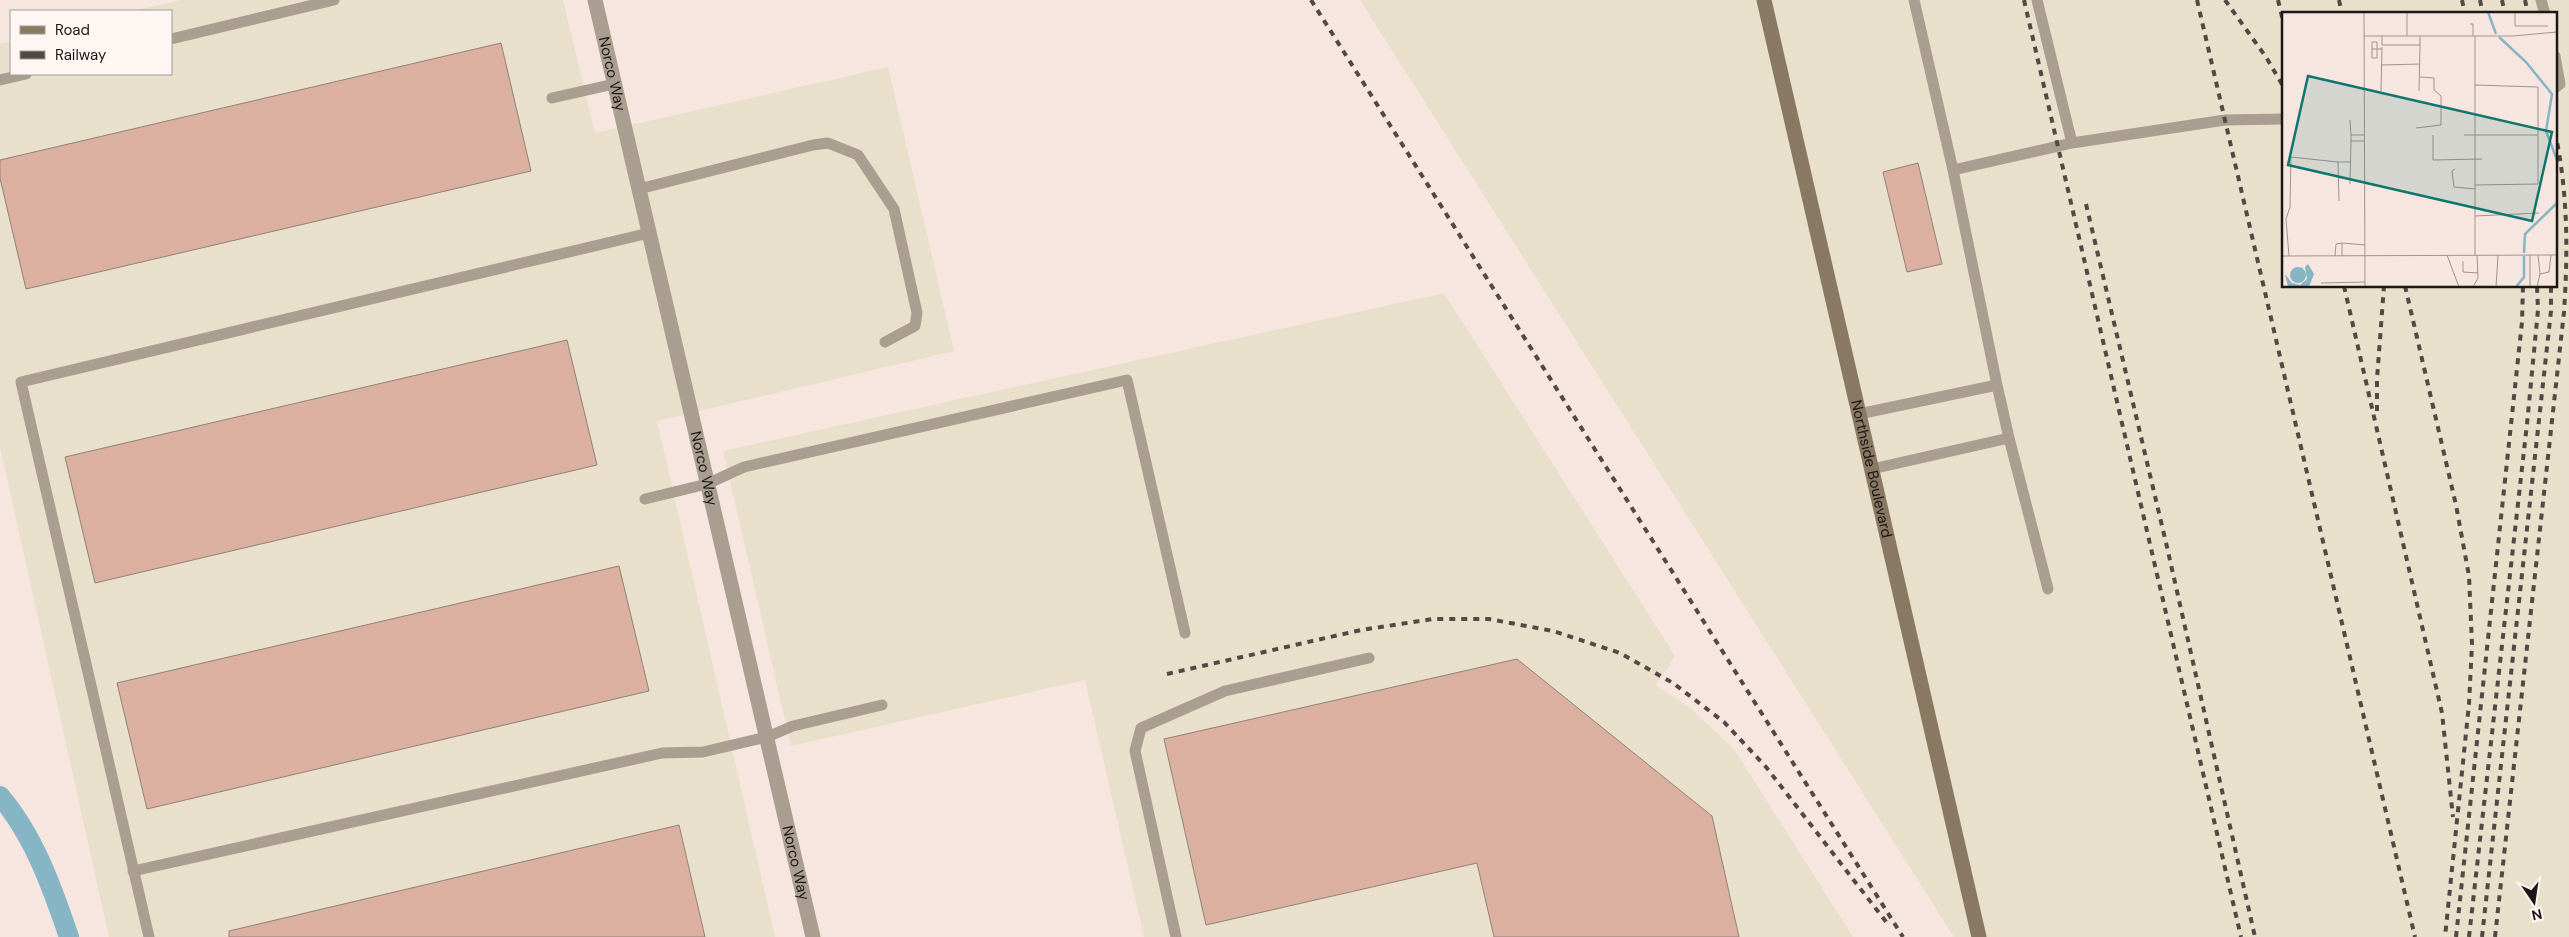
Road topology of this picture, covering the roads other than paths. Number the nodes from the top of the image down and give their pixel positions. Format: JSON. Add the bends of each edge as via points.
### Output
{"nodes":[{"id":1,"x":334,"y":0,"type":"edge"},
{"id":2,"x":595,"y":0,"type":"edge"},
{"id":3,"x":1764,"y":0,"type":"edge"},
{"id":4,"x":1914,"y":0,"type":"edge"},
{"id":5,"x":2037,"y":0,"type":"edge"},
{"id":6,"x":172,"y":39,"type":"edge"},
{"id":7,"x":2556,"y":62,"type":"edge"},
{"id":8,"x":22,"y":75,"type":"edge"},
{"id":9,"x":0,"y":80,"type":"edge"},
{"id":10,"x":614,"y":84,"type":"junction"},
{"id":11,"x":2556,"y":87,"type":"edge"},
{"id":12,"x":552,"y":98,"type":"dead end"},
{"id":13,"x":2282,"y":120,"type":"edge"},
{"id":14,"x":2072,"y":143,"type":"junction"},
{"id":15,"x":1953,"y":170,"type":"junction"},
{"id":16,"x":639,"y":189,"type":"junction"},
{"id":17,"x":649,"y":233,"type":"junction"},
{"id":18,"x":885,"y":342,"type":"dead end"},
{"id":19,"x":1997,"y":386,"type":"junction"},
{"id":20,"x":1859,"y":414,"type":"junction"},
{"id":21,"x":2009,"y":438,"type":"junction"},
{"id":22,"x":1872,"y":468,"type":"junction"},
{"id":23,"x":707,"y":484,"type":"junction"},
{"id":24,"x":645,"y":499,"type":"dead end"},
{"id":25,"x":2048,"y":589,"type":"dead end"},
{"id":26,"x":1185,"y":633,"type":"dead end"},
{"id":27,"x":1369,"y":658,"type":"dead end"},
{"id":28,"x":882,"y":705,"type":"dead end"},
{"id":29,"x":767,"y":737,"type":"junction"},
{"id":30,"x":133,"y":871,"type":"junction"},
{"id":31,"x":149,"y":937,"type":"edge"},
{"id":32,"x":813,"y":937,"type":"edge"},
{"id":33,"x":1176,"y":937,"type":"edge"},
{"id":34,"x":1979,"y":937,"type":"edge"}],
"edges":[{"from":1,"to":6,"type":"lane"},
{"from":2,"to":10,"type":"street","name":"Norco Way"},
{"from":3,"to":20,"type":"main road","name":"Northside Boulevard"},
{"from":4,"to":15,"type":"lane"},
{"from":5,"to":14,"type":"lane"},
{"from":7,"to":11,"type":"lane","via":[[2560,84]]},
{"from":8,"to":9,"type":"lane"},
{"from":10,"to":12,"type":"lane"},
{"from":10,"to":16,"type":"street","name":"Norco Way"},
{"from":13,"to":14,"type":"lane","via":[[2225,120]]},
{"from":14,"to":15,"type":"lane"},
{"from":15,"to":19,"type":"lane"},
{"from":16,"to":17,"type":"street","name":"Norco Way"},
{"from":16,"to":18,"type":"lane","via":[[813,145],[828,143],[858,155],[894,209],[917,313],[915,326]]},
{"from":17,"to":23,"type":"street","name":"Norco Way"},
{"from":17,"to":30,"type":"lane","via":[[20,382]]},
{"from":19,"to":20,"type":"lane"},
{"from":19,"to":21,"type":"lane"},
{"from":20,"to":22,"type":"main road","name":"Northside Boulevard"},
{"from":21,"to":22,"type":"lane"},
{"from":21,"to":25,"type":"lane"},
{"from":22,"to":34,"type":"main road","name":"Northside Boulevard"},
{"from":23,"to":24,"type":"lane"},
{"from":23,"to":26,"type":"lane","via":[[744,467],[1128,380]]},
{"from":23,"to":29,"type":"street","name":"Norco Way"},
{"from":27,"to":33,"type":"lane","via":[[1225,691],[1141,728],[1135,751]]},
{"from":28,"to":29,"type":"lane","via":[[793,726]]},
{"from":29,"to":30,"type":"lane","via":[[703,752],[662,753]]},
{"from":29,"to":32,"type":"street","name":"Norco Way"},
{"from":30,"to":31,"type":"lane"}]}
